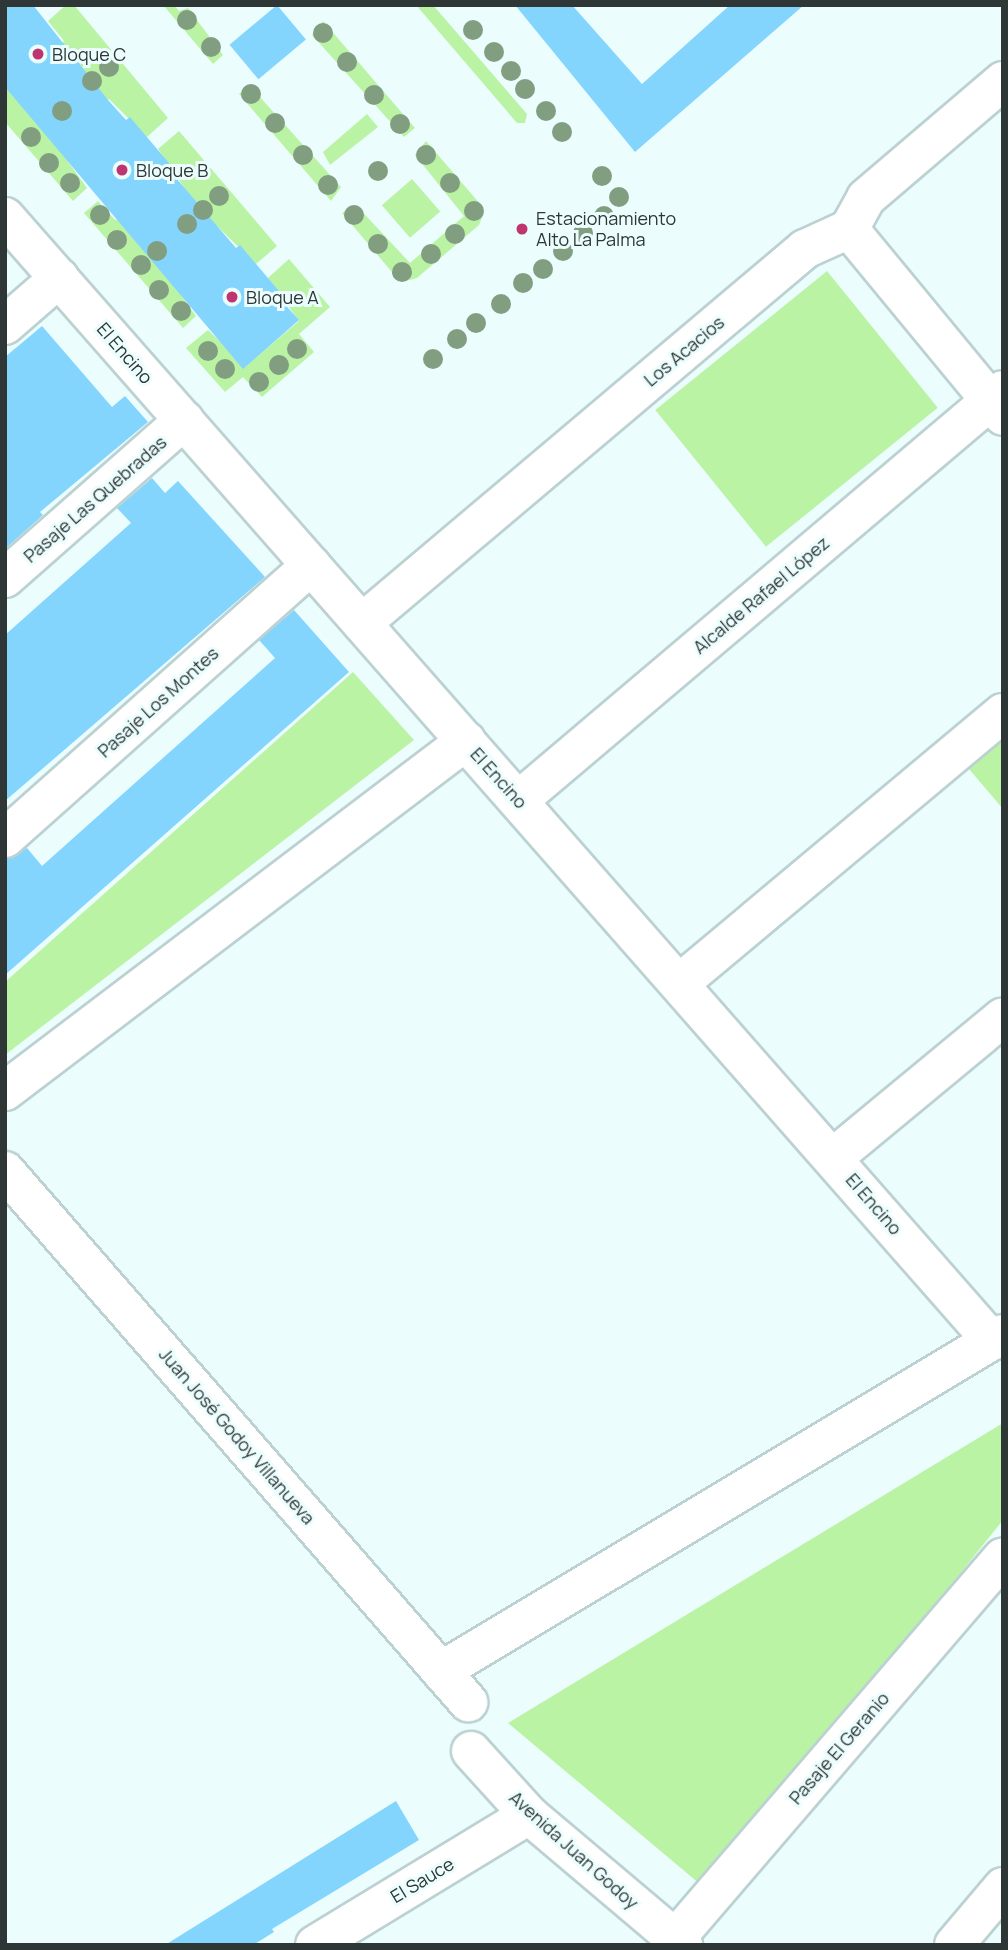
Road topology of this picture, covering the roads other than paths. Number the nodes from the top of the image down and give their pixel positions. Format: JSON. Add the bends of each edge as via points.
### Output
{"nodes":[{"id":1,"x":1003,"y":80,"type":"edge"},
{"id":2,"x":5,"y":217,"type":"edge"},
{"id":3,"x":849,"y":229,"type":"junction"},
{"id":4,"x":59,"y":278,"type":"junction"},
{"id":5,"x":5,"y":325,"type":"edge"},
{"id":6,"x":999,"y":402,"type":"edge"},
{"id":7,"x":184,"y":420,"type":"junction"},
{"id":8,"x":312,"y":565,"type":"junction"},
{"id":9,"x":5,"y":578,"type":"edge"},
{"id":10,"x":362,"y":623,"type":"junction"},
{"id":11,"x":1003,"y":713,"type":"edge"},
{"id":12,"x":466,"y":741,"type":"junction"},
{"id":13,"x":519,"y":800,"type":"junction"},
{"id":14,"x":5,"y":838,"type":"edge"},
{"id":15,"x":680,"y":983,"type":"junction"},
{"id":16,"x":1003,"y":1017,"type":"edge"},
{"id":17,"x":5,"y":1091,"type":"edge"},
{"id":18,"x":834,"y":1157,"type":"junction"},
{"id":19,"x":5,"y":1171,"type":"edge"},
{"id":20,"x":997,"y":1337,"type":"edge"},
{"id":21,"x":995,"y":1581,"type":"edge"},
{"id":22,"x":442,"y":1671,"type":"junction"},
{"id":23,"x":468,"y":1702,"type":"dead end"},
{"id":24,"x":471,"y":1751,"type":"dead end"},
{"id":25,"x":529,"y":1815,"type":"junction"},
{"id":26,"x":1003,"y":1888,"type":"edge"},
{"id":27,"x":329,"y":1940,"type":"edge"},
{"id":28,"x":679,"y":1942,"type":"edge"},
{"id":29,"x":954,"y":1945,"type":"edge"}],
"edges":[{"from":1,"to":3,"type":"street","via":[[866,198]]},
{"from":2,"to":4,"type":"street","name":"El Encino"},
{"from":3,"to":6,"type":"street"},
{"from":3,"to":10,"type":"street","name":"Los Acacios","via":[[805,249]]},
{"from":4,"to":5,"type":"street"},
{"from":4,"to":7,"type":"street","name":"El Encino"},
{"from":6,"to":13,"type":"street","name":"Alcalde Rafael López"},
{"from":7,"to":8,"type":"street","name":"El Encino"},
{"from":7,"to":9,"type":"street","name":"Pasaje Las Quebradas"},
{"from":8,"to":10,"type":"street","name":"El Encino"},
{"from":8,"to":14,"type":"street","name":"Pasaje Los Montes"},
{"from":10,"to":12,"type":"street","name":"El Encino"},
{"from":11,"to":15,"type":"street"},
{"from":12,"to":13,"type":"street","name":"El Encino"},
{"from":12,"to":17,"type":"street"},
{"from":13,"to":15,"type":"street","name":"El Encino"},
{"from":15,"to":18,"type":"street","name":"El Encino"},
{"from":16,"to":18,"type":"street"},
{"from":18,"to":20,"type":"street","name":"El Encino"},
{"from":19,"to":22,"type":"street","name":"Juan José Godoy Villanueva"},
{"from":20,"to":22,"type":"street"},
{"from":21,"to":28,"type":"street","name":"Pasaje El Geranio"},
{"from":22,"to":23,"type":"street","name":"Juan José Godoy Villanueva"},
{"from":24,"to":25,"type":"street","name":"Avenida Juan Godoy"},
{"from":25,"to":27,"type":"street","name":"El Sauce"},
{"from":25,"to":28,"type":"street","name":"Avenida Juan Godoy"},
{"from":26,"to":29,"type":"street"}]}
